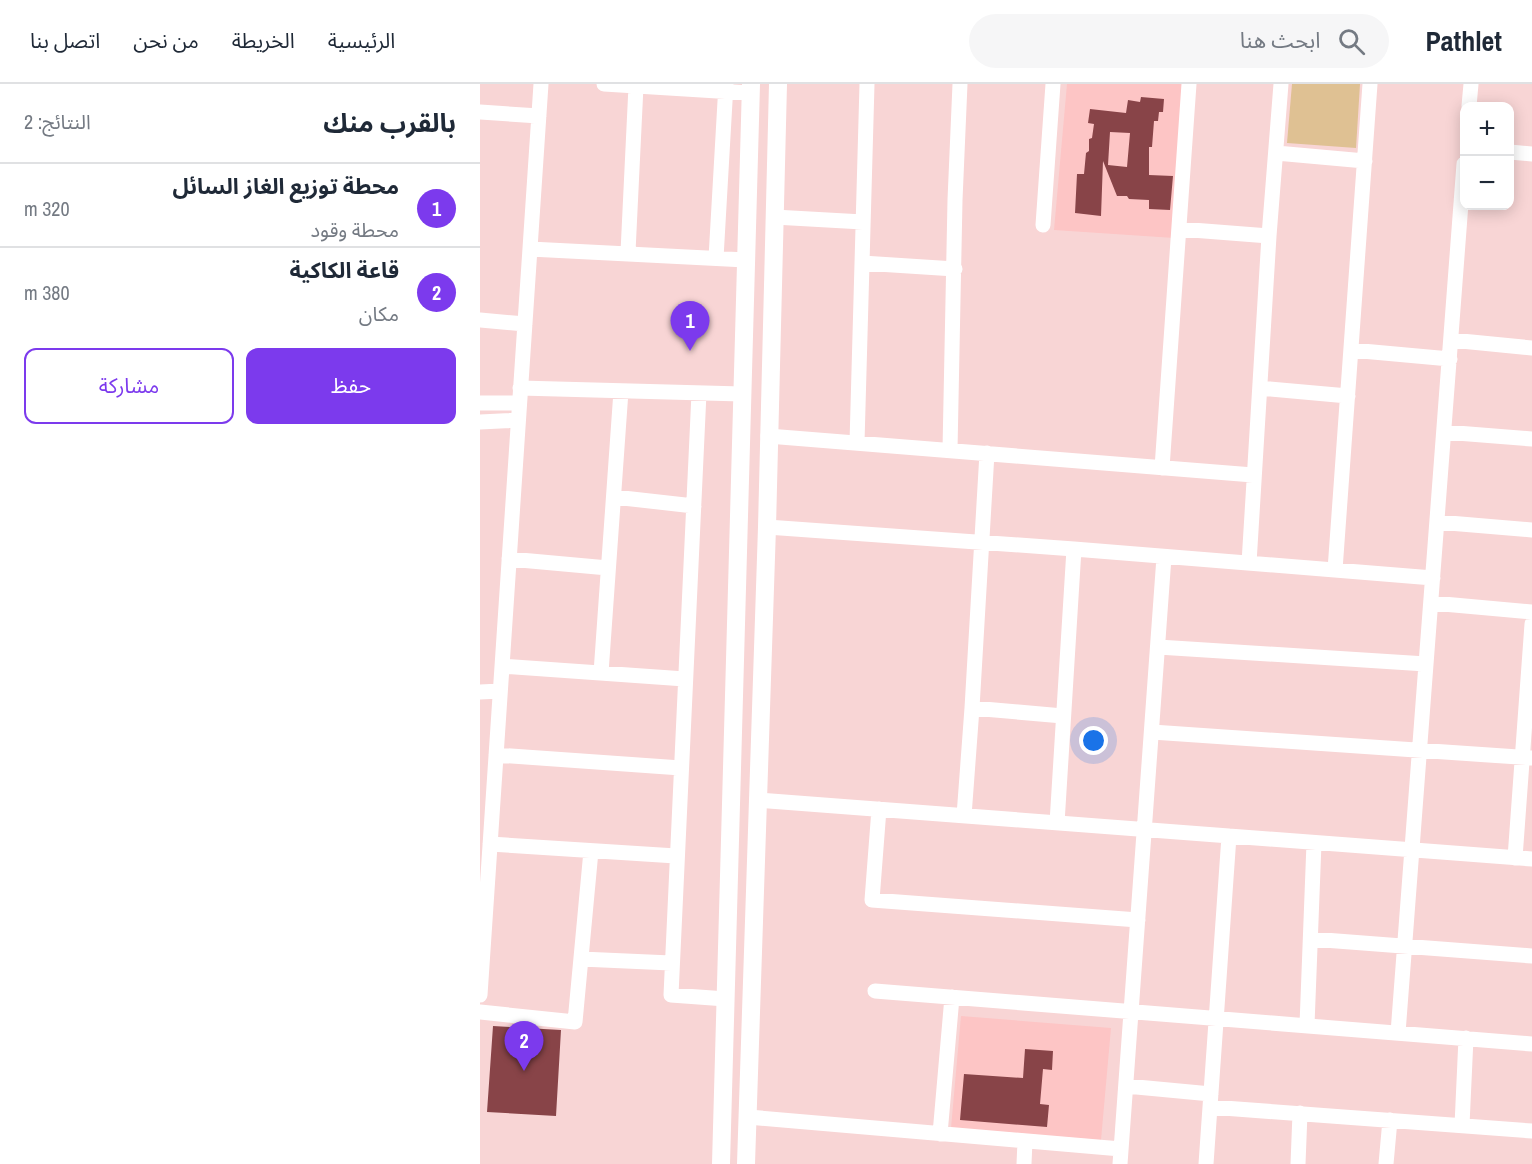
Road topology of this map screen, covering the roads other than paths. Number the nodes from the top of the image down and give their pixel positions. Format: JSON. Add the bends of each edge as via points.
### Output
{"nodes":[{"id":1,"x":541,"y":84,"type":"edge"},
{"id":2,"x":604,"y":84,"type":"edge"},
{"id":3,"x":778,"y":84,"type":"edge"},
{"id":4,"x":867,"y":84,"type":"edge"},
{"id":5,"x":960,"y":84,"type":"edge"},
{"id":6,"x":1053,"y":84,"type":"edge"},
{"id":7,"x":1189,"y":84,"type":"edge"},
{"id":8,"x":1281,"y":84,"type":"edge"},
{"id":9,"x":1370,"y":84,"type":"edge"},
{"id":10,"x":1471,"y":84,"type":"edge"},
{"id":11,"x":636,"y":86,"type":"junction"},
{"id":12,"x":726,"y":88,"type":"edge"},
{"id":13,"x":750,"y":89,"type":"edge"},
{"id":14,"x":1469,"y":102,"type":"edge"},
{"id":15,"x":480,"y":112,"type":"edge"},
{"id":16,"x":539,"y":116,"type":"junction"},
{"id":17,"x":1514,"y":152,"type":"edge"},
{"id":18,"x":1276,"y":153,"type":"junction"},
{"id":19,"x":1532,"y":154,"type":"edge"},
{"id":20,"x":1365,"y":161,"type":"junction"},
{"id":21,"x":1461,"y":210,"type":"edge"},
{"id":22,"x":774,"y":217,"type":"junction"},
{"id":23,"x":863,"y":222,"type":"junction"},
{"id":24,"x":1043,"y":225,"type":"dead end"},
{"id":25,"x":1179,"y":229,"type":"junction"},
{"id":26,"x":1269,"y":236,"type":"junction"},
{"id":27,"x":530,"y":249,"type":"junction"},
{"id":28,"x":628,"y":252,"type":"junction"},
{"id":29,"x":716,"y":258,"type":"junction"},
{"id":30,"x":746,"y":260,"type":"junction"},
{"id":31,"x":862,"y":263,"type":"junction"},
{"id":32,"x":955,"y":269,"type":"junction"},
{"id":33,"x":480,"y":320,"type":"edge"},
{"id":34,"x":525,"y":324,"type":"junction"},
{"id":35,"x":1451,"y":340,"type":"junction"},
{"id":36,"x":1532,"y":348,"type":"edge"},
{"id":37,"x":1351,"y":350,"type":"junction"},
{"id":38,"x":1450,"y":359,"type":"junction"},
{"id":39,"x":1260,"y":388,"type":"junction"},
{"id":40,"x":621,"y":391,"type":"junction"},
{"id":41,"x":699,"y":393,"type":"junction"},
{"id":42,"x":742,"y":394,"type":"junction"},
{"id":43,"x":520,"y":395,"type":"junction"},
{"id":44,"x":1348,"y":396,"type":"junction"},
{"id":45,"x":480,"y":404,"type":"edge"},
{"id":46,"x":518,"y":420,"type":"junction"},
{"id":47,"x":480,"y":422,"type":"edge"},
{"id":48,"x":1444,"y":432,"type":"junction"},
{"id":49,"x":768,"y":436,"type":"junction"},
{"id":50,"x":1532,"y":439,"type":"edge"},
{"id":51,"x":857,"y":443,"type":"junction"},
{"id":52,"x":950,"y":450,"type":"junction"},
{"id":53,"x":987,"y":453,"type":"junction"},
{"id":54,"x":1162,"y":468,"type":"junction"},
{"id":55,"x":1253,"y":475,"type":"junction"},
{"id":56,"x":614,"y":497,"type":"junction"},
{"id":57,"x":693,"y":506,"type":"junction"},
{"id":58,"x":1437,"y":522,"type":"junction"},
{"id":59,"x":766,"y":527,"type":"junction"},
{"id":60,"x":1532,"y":530,"type":"edge"},
{"id":61,"x":981,"y":542,"type":"junction"},
{"id":62,"x":1074,"y":549,"type":"junction"},
{"id":63,"x":1164,"y":557,"type":"junction"},
{"id":64,"x":509,"y":559,"type":"junction"},
{"id":65,"x":1249,"y":563,"type":"junction"},
{"id":66,"x":608,"y":568,"type":"junction"},
{"id":67,"x":1335,"y":570,"type":"junction"},
{"id":68,"x":1433,"y":578,"type":"junction"},
{"id":69,"x":1432,"y":603,"type":"junction"},
{"id":70,"x":1532,"y":612,"type":"edge"},
{"id":71,"x":1532,"y":624,"type":"edge"},
{"id":72,"x":1158,"y":647,"type":"junction"},
{"id":73,"x":1426,"y":664,"type":"junction"},
{"id":74,"x":502,"y":666,"type":"junction"},
{"id":75,"x":601,"y":673,"type":"junction"},
{"id":76,"x":685,"y":679,"type":"junction"},
{"id":77,"x":500,"y":691,"type":"junction"},
{"id":78,"x":480,"y":692,"type":"edge"},
{"id":79,"x":972,"y":708,"type":"junction"},
{"id":80,"x":1063,"y":716,"type":"junction"},
{"id":81,"x":733,"y":720,"type":"junction"},
{"id":82,"x":760,"y":722,"type":"junction"},
{"id":83,"x":1152,"y":732,"type":"junction"},
{"id":84,"x":1420,"y":751,"type":"junction"},
{"id":85,"x":495,"y":755,"type":"junction"},
{"id":86,"x":1526,"y":758,"type":"edge"},
{"id":87,"x":681,"y":768,"type":"junction"},
{"id":88,"x":487,"y":782,"type":"edge"},
{"id":89,"x":757,"y":800,"type":"junction"},
{"id":90,"x":879,"y":809,"type":"junction"},
{"id":91,"x":964,"y":816,"type":"junction"},
{"id":92,"x":1057,"y":823,"type":"junction"},
{"id":93,"x":1144,"y":830,"type":"junction"},
{"id":94,"x":1229,"y":836,"type":"junction"},
{"id":95,"x":1314,"y":843,"type":"junction"},
{"id":96,"x":490,"y":844,"type":"junction"},
{"id":97,"x":1412,"y":850,"type":"junction"},
{"id":98,"x":591,"y":851,"type":"junction"},
{"id":99,"x":676,"y":855,"type":"junction"},
{"id":100,"x":1515,"y":858,"type":"junction"},
{"id":101,"x":1532,"y":859,"type":"edge"},
{"id":102,"x":483,"y":909,"type":"edge"},
{"id":103,"x":1138,"y":920,"type":"junction"},
{"id":104,"x":1311,"y":939,"type":"junction"},
{"id":105,"x":1405,"y":946,"type":"junction"},
{"id":106,"x":1532,"y":956,"type":"edge"},
{"id":107,"x":581,"y":959,"type":"junction"},
{"id":108,"x":671,"y":963,"type":"junction"},
{"id":109,"x":875,"y":991,"type":"dead end"},
{"id":110,"x":480,"y":995,"type":"edge"},
{"id":111,"x":952,"y":997,"type":"junction"},
{"id":112,"x":726,"y":999,"type":"junction"},
{"id":113,"x":1131,"y":1011,"type":"junction"},
{"id":114,"x":480,"y":1012,"type":"edge"},
{"id":115,"x":1216,"y":1018,"type":"junction"},
{"id":116,"x":1307,"y":1025,"type":"junction"},
{"id":117,"x":1398,"y":1033,"type":"junction"},
{"id":118,"x":1466,"y":1038,"type":"junction"},
{"id":119,"x":1532,"y":1044,"type":"edge"},
{"id":120,"x":1126,"y":1086,"type":"junction"},
{"id":121,"x":1210,"y":1100,"type":"junction"},
{"id":122,"x":1300,"y":1113,"type":"junction"},
{"id":123,"x":748,"y":1118,"type":"junction"},
{"id":124,"x":1390,"y":1120,"type":"junction"},
{"id":125,"x":1462,"y":1125,"type":"junction"},
{"id":126,"x":1532,"y":1131,"type":"edge"},
{"id":127,"x":940,"y":1134,"type":"junction"},
{"id":128,"x":1025,"y":1140,"type":"junction"},
{"id":129,"x":1121,"y":1156,"type":"edge"},
{"id":130,"x":722,"y":1164,"type":"edge"},
{"id":131,"x":746,"y":1164,"type":"edge"},
{"id":132,"x":1024,"y":1164,"type":"edge"},
{"id":133,"x":1206,"y":1164,"type":"edge"},
{"id":134,"x":1298,"y":1164,"type":"edge"},
{"id":135,"x":1386,"y":1164,"type":"edge"}],
"edges":[{"from":1,"to":16,"type":"street"},
{"from":2,"to":11,"type":"street"},
{"from":3,"to":22,"type":"main road"},
{"from":4,"to":23,"type":"street"},
{"from":5,"to":32,"type":"street"},
{"from":6,"to":24,"type":"street"},
{"from":7,"to":25,"type":"street"},
{"from":8,"to":18,"type":"street"},
{"from":9,"to":20,"type":"street"},
{"from":10,"to":14,"type":"street"},
{"from":11,"to":12,"type":"street"},
{"from":11,"to":28,"type":"street"},
{"from":12,"to":13,"type":"street"},
{"from":12,"to":29,"type":"street"},
{"from":13,"to":30,"type":"main road"},
{"from":15,"to":16,"type":"street"},
{"from":16,"to":27,"type":"street"},
{"from":17,"to":19,"type":"street"},
{"from":18,"to":20,"type":"street"},
{"from":18,"to":26,"type":"street"},
{"from":20,"to":37,"type":"street"},
{"from":21,"to":35,"type":"street"},
{"from":22,"to":23,"type":"street"},
{"from":22,"to":49,"type":"main road"},
{"from":23,"to":31,"type":"street"},
{"from":25,"to":26,"type":"street"},
{"from":25,"to":54,"type":"street"},
{"from":26,"to":39,"type":"street"},
{"from":27,"to":28,"type":"street"},
{"from":27,"to":34,"type":"street"},
{"from":28,"to":29,"type":"street"},
{"from":29,"to":30,"type":"street"},
{"from":30,"to":42,"type":"main road"},
{"from":31,"to":32,"type":"street"},
{"from":31,"to":51,"type":"street"},
{"from":32,"to":52,"type":"street"},
{"from":33,"to":34,"type":"street"},
{"from":34,"to":43,"type":"street"},
{"from":35,"to":36,"type":"street"},
{"from":35,"to":38,"type":"street"},
{"from":37,"to":38,"type":"street"},
{"from":37,"to":44,"type":"street"},
{"from":38,"to":48,"type":"street"},
{"from":39,"to":44,"type":"street"},
{"from":39,"to":55,"type":"street"},
{"from":40,"to":41,"type":"street"},
{"from":40,"to":43,"type":"street"},
{"from":40,"to":56,"type":"street"},
{"from":41,"to":42,"type":"street"},
{"from":41,"to":57,"type":"street"},
{"from":42,"to":81,"type":"main road"},
{"from":43,"to":45,"type":"street"},
{"from":43,"to":46,"type":"street"},
{"from":44,"to":67,"type":"street"},
{"from":46,"to":47,"type":"street"},
{"from":46,"to":64,"type":"street"},
{"from":48,"to":50,"type":"street"},
{"from":48,"to":58,"type":"street"},
{"from":49,"to":51,"type":"street"},
{"from":49,"to":59,"type":"main road"},
{"from":51,"to":52,"type":"street"},
{"from":52,"to":53,"type":"street"},
{"from":53,"to":54,"type":"street"},
{"from":53,"to":61,"type":"street"},
{"from":54,"to":55,"type":"street"},
{"from":55,"to":65,"type":"street"},
{"from":56,"to":57,"type":"street"},
{"from":56,"to":66,"type":"street"},
{"from":57,"to":76,"type":"street"},
{"from":58,"to":60,"type":"street"},
{"from":58,"to":68,"type":"street"},
{"from":59,"to":61,"type":"street"},
{"from":59,"to":82,"type":"main road"},
{"from":61,"to":62,"type":"street"},
{"from":61,"to":79,"type":"street"},
{"from":62,"to":63,"type":"street"},
{"from":62,"to":80,"type":"street"},
{"from":63,"to":65,"type":"street"},
{"from":63,"to":72,"type":"street"},
{"from":64,"to":66,"type":"street"},
{"from":64,"to":74,"type":"street"},
{"from":65,"to":67,"type":"street"},
{"from":66,"to":75,"type":"street"},
{"from":67,"to":68,"type":"street"},
{"from":68,"to":69,"type":"street"},
{"from":69,"to":70,"type":"street"},
{"from":69,"to":73,"type":"street"},
{"from":71,"to":86,"type":"street"},
{"from":72,"to":73,"type":"street"},
{"from":72,"to":83,"type":"street"},
{"from":73,"to":84,"type":"street"},
{"from":74,"to":75,"type":"street"},
{"from":74,"to":77,"type":"street"},
{"from":75,"to":76,"type":"street"},
{"from":76,"to":87,"type":"street"},
{"from":77,"to":78,"type":"street"},
{"from":77,"to":85,"type":"street"},
{"from":79,"to":80,"type":"street"},
{"from":79,"to":91,"type":"street"},
{"from":80,"to":92,"type":"street"},
{"from":81,"to":82,"type":"main road"},
{"from":81,"to":112,"type":"main road"},
{"from":82,"to":89,"type":"main road"},
{"from":83,"to":84,"type":"street"},
{"from":83,"to":93,"type":"street"},
{"from":84,"to":86,"type":"street"},
{"from":84,"to":97,"type":"street"},
{"from":85,"to":87,"type":"street"},
{"from":85,"to":88,"type":"street"},
{"from":86,"to":100,"type":"street"},
{"from":87,"to":99,"type":"street"},
{"from":88,"to":96,"type":"street"},
{"from":89,"to":90,"type":"street"},
{"from":89,"to":123,"type":"main road"},
{"from":90,"to":91,"type":"street"},
{"from":90,"to":103,"type":"street","via":[[872,900]]},
{"from":91,"to":92,"type":"street"},
{"from":92,"to":93,"type":"street"},
{"from":93,"to":94,"type":"street"},
{"from":93,"to":103,"type":"street"},
{"from":94,"to":95,"type":"street"},
{"from":94,"to":115,"type":"street"},
{"from":95,"to":97,"type":"street"},
{"from":95,"to":104,"type":"street"},
{"from":96,"to":98,"type":"street"},
{"from":96,"to":102,"type":"street"},
{"from":97,"to":100,"type":"street"},
{"from":97,"to":105,"type":"street"},
{"from":98,"to":99,"type":"street"},
{"from":98,"to":107,"type":"street"},
{"from":99,"to":108,"type":"street"},
{"from":100,"to":101,"type":"street"},
{"from":102,"to":110,"type":"street"},
{"from":103,"to":113,"type":"street"},
{"from":104,"to":105,"type":"street"},
{"from":104,"to":116,"type":"street"},
{"from":105,"to":106,"type":"street"},
{"from":105,"to":117,"type":"street"},
{"from":107,"to":108,"type":"street"},
{"from":107,"to":114,"type":"street","via":[[574,1022]]},
{"from":108,"to":112,"type":"street","via":[[671,995]]},
{"from":109,"to":111,"type":"street"},
{"from":111,"to":113,"type":"street"},
{"from":111,"to":127,"type":"street"},
{"from":112,"to":130,"type":"main road"},
{"from":113,"to":115,"type":"street"},
{"from":113,"to":120,"type":"street"},
{"from":115,"to":116,"type":"street"},
{"from":115,"to":121,"type":"street"},
{"from":116,"to":117,"type":"street"},
{"from":117,"to":118,"type":"street"},
{"from":118,"to":119,"type":"street"},
{"from":118,"to":125,"type":"street"},
{"from":120,"to":121,"type":"street"},
{"from":120,"to":129,"type":"street"},
{"from":121,"to":122,"type":"street"},
{"from":121,"to":133,"type":"street"},
{"from":122,"to":124,"type":"street"},
{"from":122,"to":134,"type":"street"},
{"from":123,"to":127,"type":"street"},
{"from":123,"to":131,"type":"main road"},
{"from":124,"to":125,"type":"street"},
{"from":124,"to":135,"type":"street"},
{"from":125,"to":126,"type":"street"},
{"from":127,"to":128,"type":"street"},
{"from":128,"to":129,"type":"street"},
{"from":128,"to":132,"type":"street"}]}
